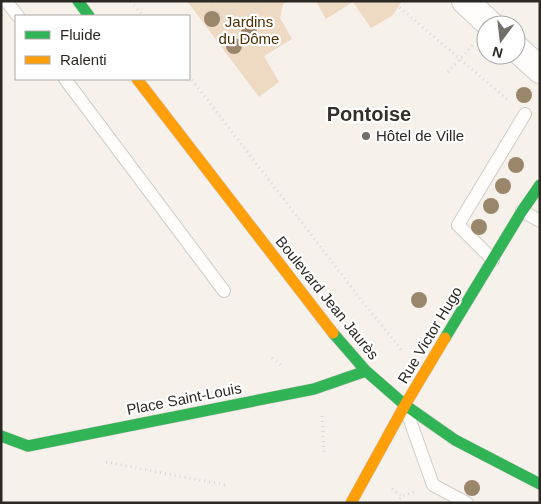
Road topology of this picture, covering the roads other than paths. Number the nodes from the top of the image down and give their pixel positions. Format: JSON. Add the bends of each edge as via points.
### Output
{"nodes":[{"id":1,"x":6,"y":1,"type":"edge"},
{"id":2,"x":78,"y":1,"type":"edge"},
{"id":3,"x":465,"y":1,"type":"edge"},
{"id":4,"x":18,"y":10,"type":"edge"},
{"id":5,"x":88,"y":15,"type":"edge"},
{"id":6,"x":476,"y":21,"type":"edge"},
{"id":7,"x":526,"y":57,"type":"edge"},
{"id":8,"x":540,"y":70,"type":"edge"},
{"id":9,"x":66,"y":80,"type":"edge"},
{"id":10,"x":138,"y":80,"type":"edge"},
{"id":11,"x":525,"y":114,"type":"road end"},
{"id":12,"x":540,"y":185,"type":"edge"},
{"id":13,"x":522,"y":211,"type":"junction"},
{"id":14,"x":540,"y":221,"type":"edge"},
{"id":15,"x":493,"y":260,"type":"junction"},
{"id":16,"x":224,"y":292,"type":"dead end"},
{"id":17,"x":366,"y":372,"type":"junction"},
{"id":18,"x":405,"y":405,"type":"junction"},
{"id":19,"x":4,"y":437,"type":"edge"},
{"id":20,"x":540,"y":484,"type":"edge"},
{"id":21,"x":351,"y":503,"type":"edge"},
{"id":22,"x":467,"y":503,"type":"edge"}],
"edges":[{"from":1,"to":4,"type":"lane"},
{"from":2,"to":5,"type":"street"},
{"from":3,"to":6,"type":"street"},
{"from":7,"to":8,"type":"street"},
{"from":9,"to":16,"type":"lane"},
{"from":10,"to":17,"type":"street","name":"Boulevard Jean Jaurès"},
{"from":11,"to":15,"type":"lane","via":[[458,225]]},
{"from":12,"to":13,"type":"street","name":"Rue Victor Hugo"},
{"from":13,"to":14,"type":"lane"},
{"from":13,"to":15,"type":"street","name":"Rue Victor Hugo"},
{"from":15,"to":18,"type":"street","name":"Rue Victor Hugo"},
{"from":17,"to":18,"type":"street","name":"Boulevard Jean Jaurès"},
{"from":17,"to":19,"type":"street","name":"Place Saint-Louis","via":[[314,389],[28,446]]},
{"from":18,"to":20,"type":"street","name":"Boulevard Jean Jaurès","via":[[455,440]]},
{"from":18,"to":21,"type":"street","name":"Rue Victor Hugo"},
{"from":18,"to":22,"type":"lane","via":[[433,485]]}]}
